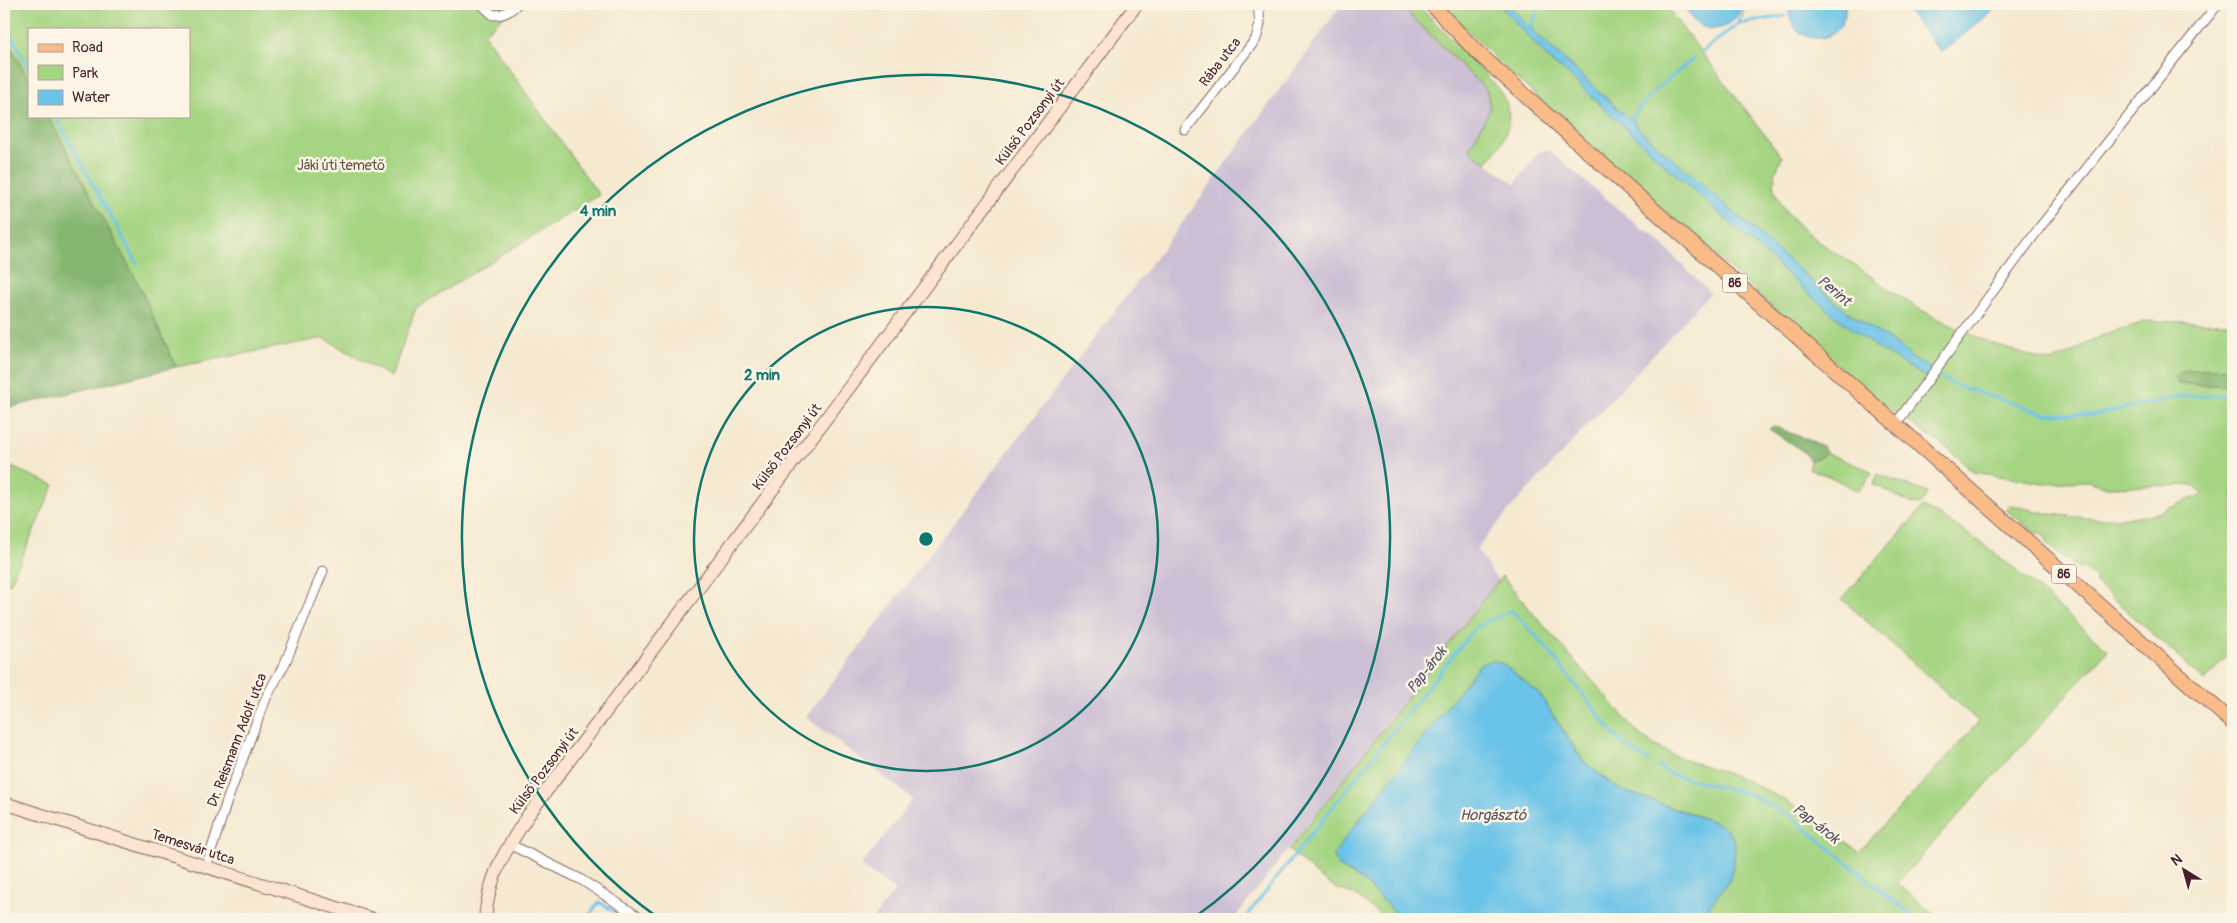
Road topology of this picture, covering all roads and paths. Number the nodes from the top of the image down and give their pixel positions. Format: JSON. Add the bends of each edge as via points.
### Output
{"nodes":[{"id":1,"x":481,"y":4,"type":"edge"},
{"id":2,"x":517,"y":4,"type":"edge"},
{"id":3,"x":1137,"y":4,"type":"edge"},
{"id":4,"x":1258,"y":4,"type":"edge"},
{"id":5,"x":1431,"y":4,"type":"edge"},
{"id":6,"x":2218,"y":4,"type":"edge"},
{"id":7,"x":1184,"y":130,"type":"dead end"},
{"id":8,"x":1895,"y":424,"type":"junction"},
{"id":9,"x":323,"y":571,"type":"dead end"},
{"id":10,"x":2233,"y":723,"type":"edge"},
{"id":11,"x":4,"y":803,"type":"edge"},
{"id":12,"x":509,"y":844,"type":"junction"},
{"id":13,"x":206,"y":867,"type":"junction"},
{"id":14,"x":372,"y":919,"type":"edge"},
{"id":15,"x":485,"y":919,"type":"edge"},
{"id":16,"x":642,"y":919,"type":"edge"}],
"edges":[{"from":1,"to":2,"type":"street","via":[[493,15],[502,15]]},
{"from":3,"to":12,"type":"main road","name":"Külső Pozsonyi út"},
{"from":4,"to":7,"type":"street","name":"Rába utca","via":[[1260,24],[1256,39]]},
{"from":5,"to":8,"type":"main road","number":"86","via":[[1489,63]]},
{"from":6,"to":8,"type":"street","via":[[2040,227]]},
{"from":8,"to":10,"type":"main road","number":"86"},
{"from":9,"to":13,"type":"street","name":"Dr. Reismann Adolf utca","via":[[288,656],[266,698]]},
{"from":11,"to":13,"type":"main road","name":"Temesvár utca"},
{"from":12,"to":15,"type":"main road","name":"Külső Pozsonyi út","via":[[490,886]]},
{"from":12,"to":16,"type":"street","via":[[580,879]]},
{"from":13,"to":14,"type":"main road","name":"Temesvár utca"}]}
